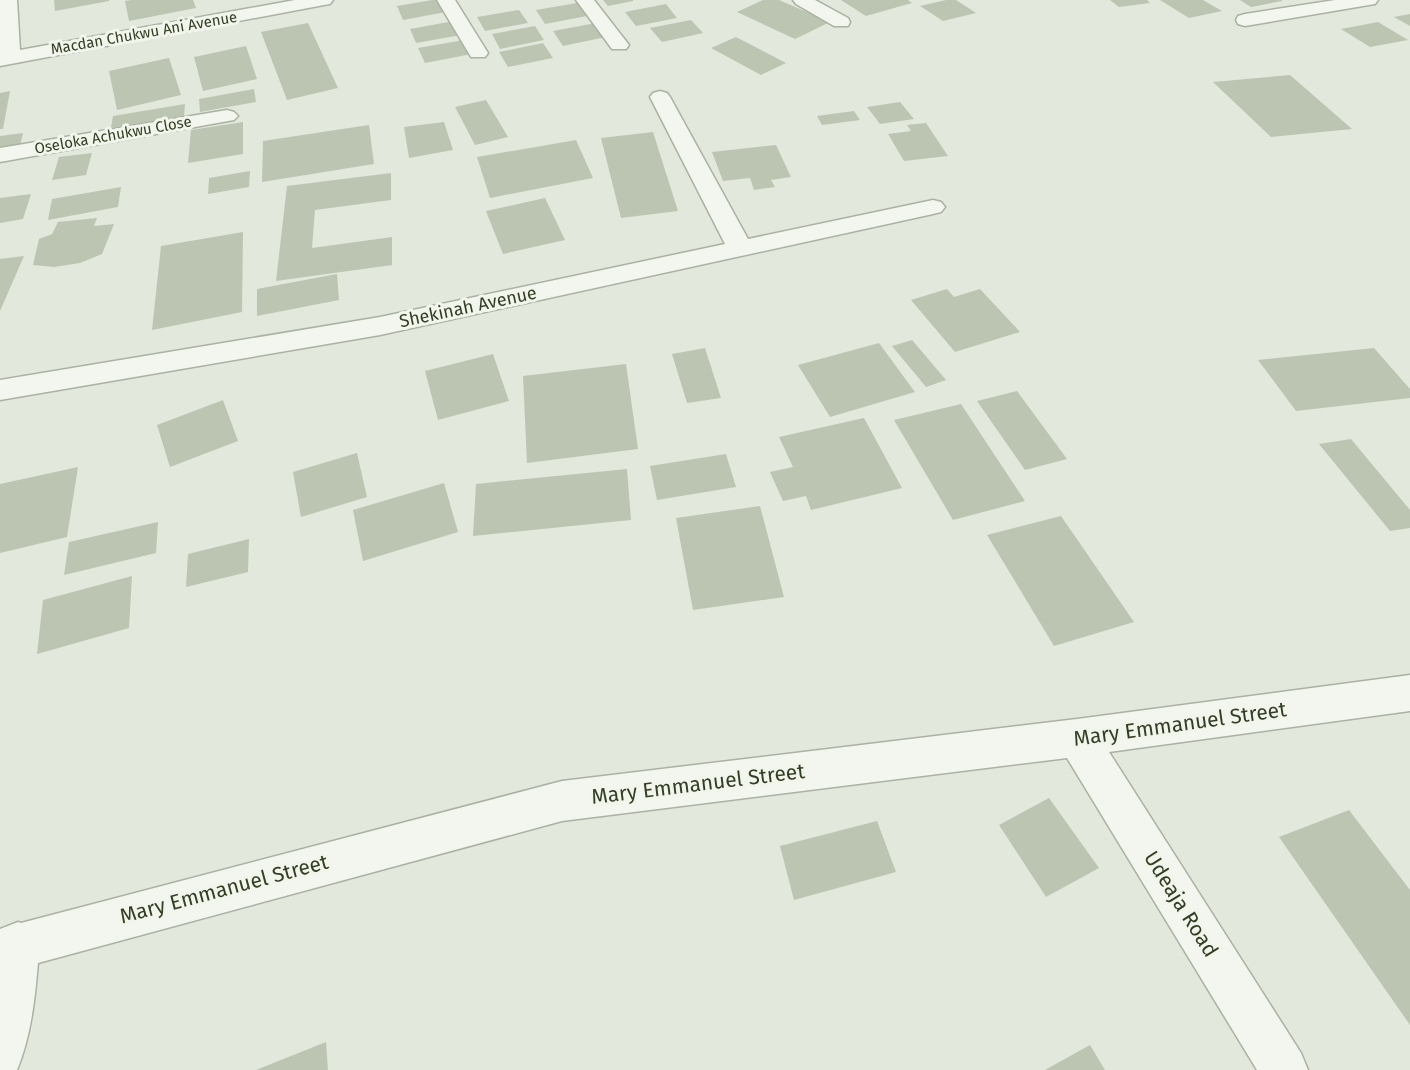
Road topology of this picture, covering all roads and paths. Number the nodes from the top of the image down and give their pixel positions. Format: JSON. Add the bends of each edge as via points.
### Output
{"nodes":[{"id":1,"x":8,"y":0,"type":"edge"},
{"id":2,"x":223,"y":0,"type":"edge"},
{"id":3,"x":324,"y":0,"type":"edge"},
{"id":4,"x":446,"y":0,"type":"edge"},
{"id":5,"x":585,"y":0,"type":"edge"},
{"id":6,"x":802,"y":0,"type":"edge"},
{"id":7,"x":1369,"y":0,"type":"edge"},
{"id":8,"x":231,"y":18,"type":"junction"},
{"id":9,"x":1245,"y":20,"type":"dead end"},
{"id":10,"x":841,"y":22,"type":"dead end"},
{"id":11,"x":619,"y":45,"type":"dead end"},
{"id":12,"x":478,"y":53,"type":"dead end"},
{"id":13,"x":6,"y":59,"type":"edge"},
{"id":14,"x":660,"y":98,"type":"dead end"},
{"id":15,"x":227,"y":116,"type":"dead end"},
{"id":16,"x":0,"y":155,"type":"edge"},
{"id":17,"x":933,"y":207,"type":"dead end"},
{"id":18,"x":740,"y":248,"type":"junction"},
{"id":19,"x":0,"y":390,"type":"edge"},
{"id":20,"x":1410,"y":693,"type":"edge"},
{"id":21,"x":1077,"y":738,"type":"junction"},
{"id":22,"x":9,"y":948,"type":"edge"},
{"id":23,"x":0,"y":1054,"type":"edge"},
{"id":24,"x":1284,"y":1070,"type":"edge"}],
"edges":[{"from":1,"to":13,"type":"street"},
{"from":2,"to":8,"type":"street"},
{"from":3,"to":8,"type":"street","name":"Macdan Chukwu Ani Avenue"},
{"from":4,"to":12,"type":"street"},
{"from":5,"to":11,"type":"street"},
{"from":6,"to":10,"type":"street"},
{"from":7,"to":9,"type":"street"},
{"from":8,"to":13,"type":"street","name":"Macdan Chukwu Ani Avenue"},
{"from":14,"to":18,"type":"street"},
{"from":15,"to":16,"type":"street","name":"Oseloka Achukwu Close"},
{"from":17,"to":18,"type":"street","name":"Shekinah Avenue"},
{"from":18,"to":19,"type":"street","name":"Shekinah Avenue","via":[[380,326]]},
{"from":20,"to":21,"type":"street","name":"Mary Emmanuel Street"},
{"from":21,"to":22,"type":"street","name":"Mary Emmanuel Street","via":[[562,801]]},
{"from":21,"to":24,"type":"street","name":"Udeaja Road"},
{"from":22,"to":23,"type":"street","via":[[11,1005]]}]}
